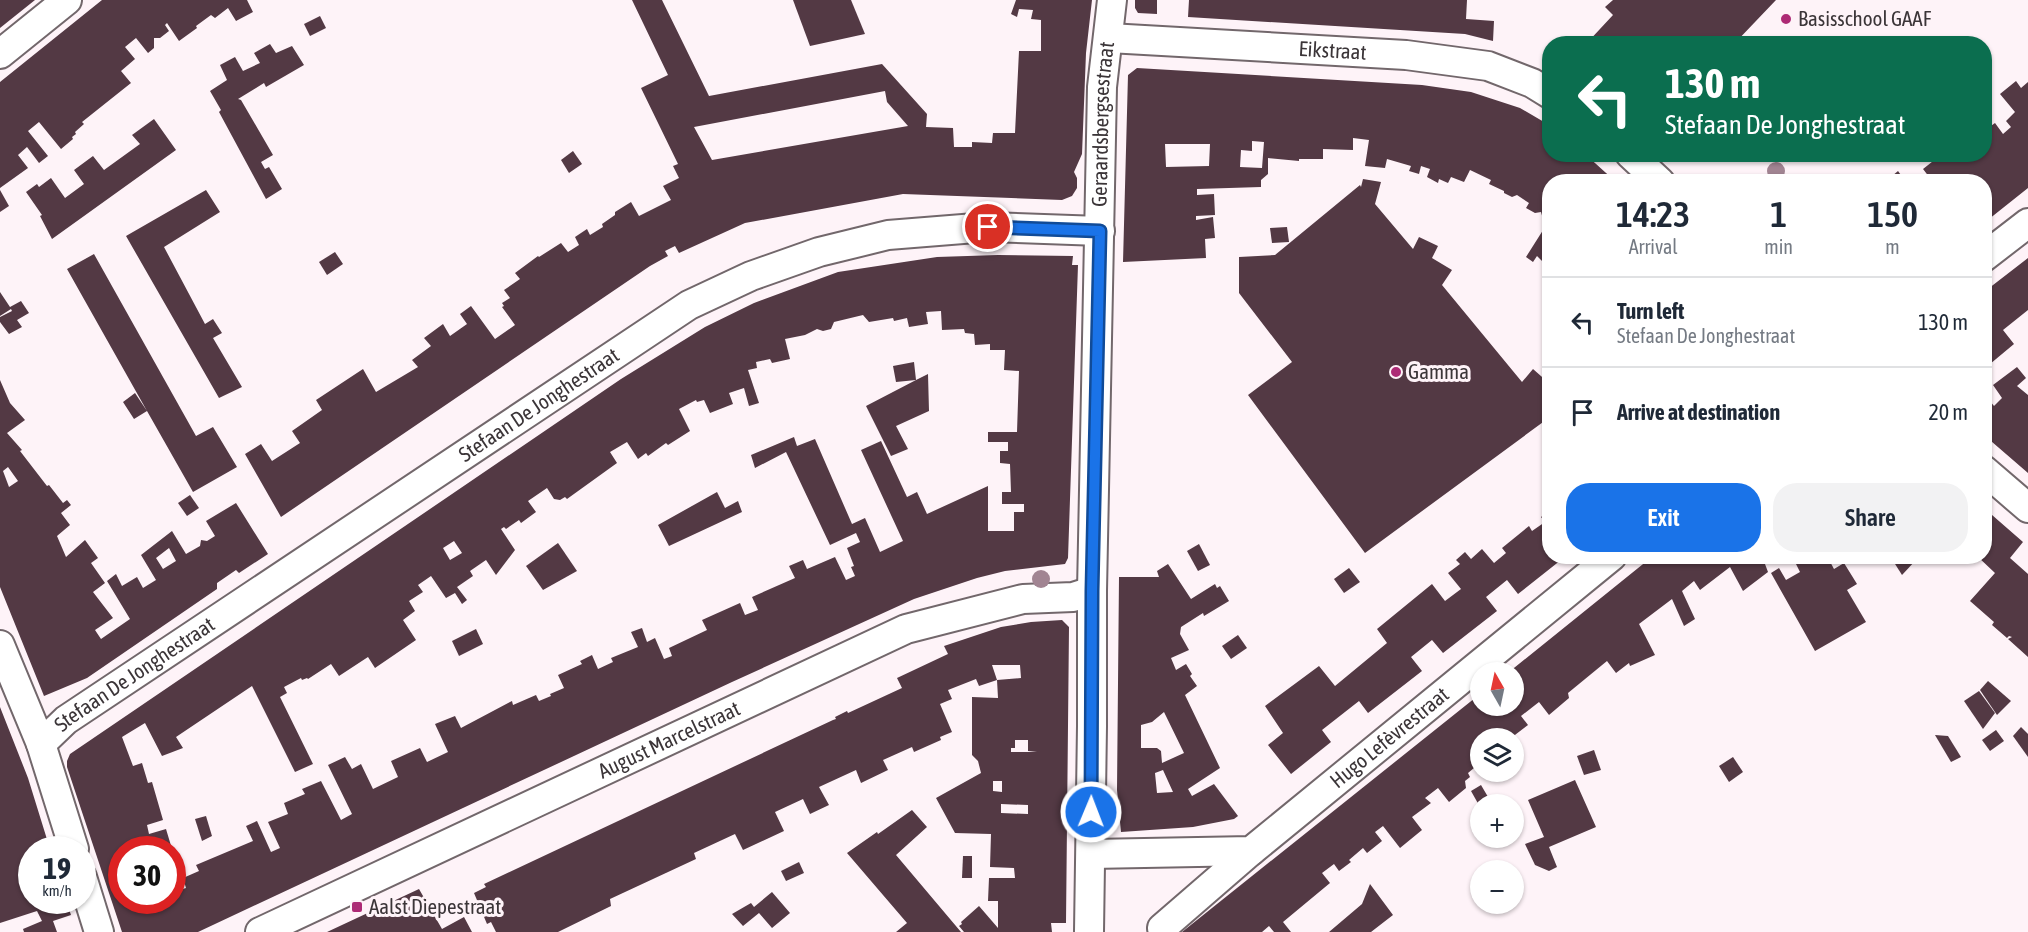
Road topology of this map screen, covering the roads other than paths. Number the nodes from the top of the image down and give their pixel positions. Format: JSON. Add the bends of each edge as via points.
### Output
{"nodes":[{"id":1,"x":66,"y":0,"type":"edge"},
{"id":2,"x":1112,"y":0,"type":"edge"},
{"id":3,"x":1109,"y":38,"type":"junction"},
{"id":4,"x":0,"y":54,"type":"edge"},
{"id":5,"x":1542,"y":89,"type":"edge"},
{"id":6,"x":1639,"y":162,"type":"edge"},
{"id":7,"x":1651,"y":174,"type":"edge"},
{"id":8,"x":2028,"y":223,"type":"edge"},
{"id":9,"x":1100,"y":231,"type":"junction"},
{"id":10,"x":1992,"y":251,"type":"edge"},
{"id":11,"x":1992,"y":477,"type":"edge"},
{"id":12,"x":2028,"y":508,"type":"edge"},
{"id":13,"x":1602,"y":564,"type":"edge"},
{"id":14,"x":1092,"y":591,"type":"junction"},
{"id":15,"x":0,"y":645,"type":"edge"},
{"id":16,"x":41,"y":744,"type":"junction"},
{"id":17,"x":70,"y":836,"type":"edge"},
{"id":18,"x":1251,"y":851,"type":"junction"},
{"id":19,"x":1091,"y":854,"type":"junction"},
{"id":20,"x":93,"y":914,"type":"edge"},
{"id":21,"x":1162,"y":928,"type":"dead end"},
{"id":22,"x":99,"y":932,"type":"edge"},
{"id":23,"x":260,"y":932,"type":"edge"},
{"id":24,"x":1089,"y":932,"type":"edge"}],
"edges":[{"from":1,"to":4,"type":"street"},
{"from":2,"to":3,"type":"street","name":"Geraardsbergsestraat"},
{"from":3,"to":5,"type":"street","name":"Eikstraat","via":[[1406,55],[1488,66]]},
{"from":3,"to":9,"type":"street","name":"Geraardsbergsestraat","via":[[1102,87]]},
{"from":6,"to":7,"type":"street"},
{"from":8,"to":10,"type":"street"},
{"from":9,"to":14,"type":"street","name":"Geraardsbergsestraat"},
{"from":9,"to":16,"type":"street","name":"Stefaan De Jonghestraat","via":[[988,227],[888,235],[819,252],[689,304],[76,714]]},
{"from":11,"to":12,"type":"street"},
{"from":13,"to":18,"type":"street","name":"Hugo Lefèvrestraat"},
{"from":14,"to":19,"type":"street","name":"Geraardsbergsestraat"},
{"from":14,"to":23,"type":"street","name":"August Marcelstraat","via":[[1073,597],[1023,599],[906,629]]},
{"from":15,"to":16,"type":"street"},
{"from":16,"to":17,"type":"street"},
{"from":18,"to":19,"type":"street"},
{"from":18,"to":21,"type":"street","name":"Hugo Lefèvrestraat"},
{"from":19,"to":24,"type":"street","name":"Geraardsbergsestraat"},
{"from":20,"to":22,"type":"street"}]}
